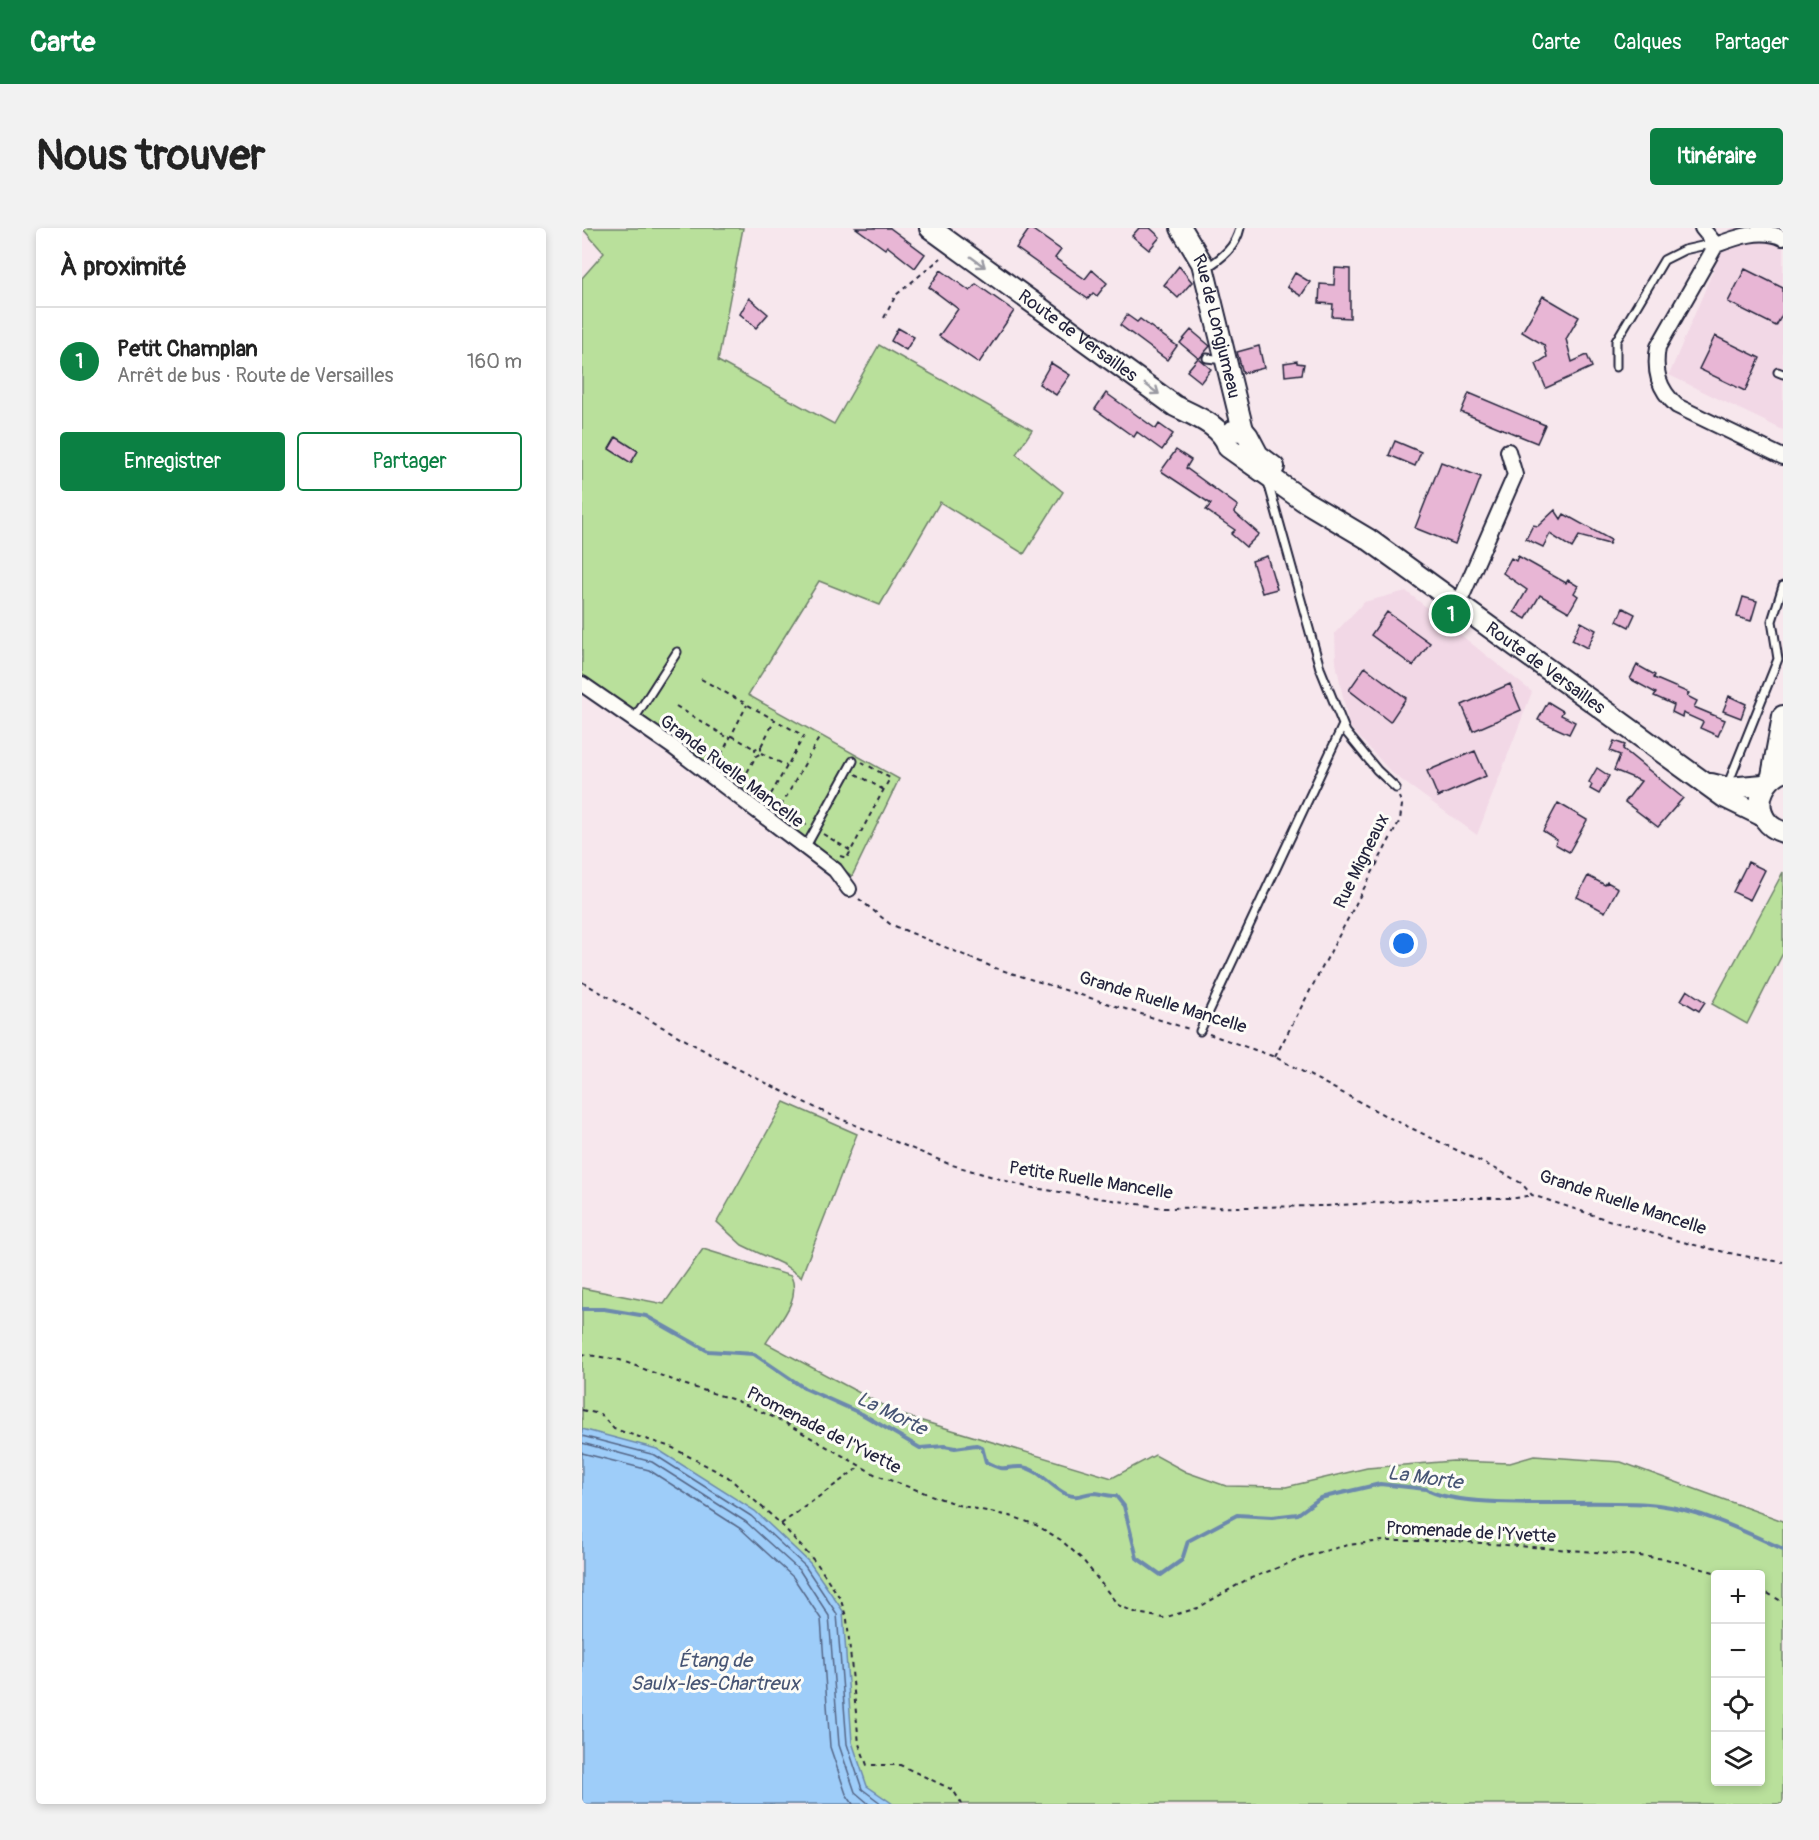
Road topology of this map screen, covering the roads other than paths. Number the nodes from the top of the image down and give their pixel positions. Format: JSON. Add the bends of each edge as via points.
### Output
{"nodes":[{"id":1,"x":930,"y":228,"type":"edge"},
{"id":2,"x":1181,"y":228,"type":"edge"},
{"id":3,"x":1240,"y":228,"type":"edge"},
{"id":4,"x":1702,"y":228,"type":"edge"},
{"id":5,"x":1783,"y":238,"type":"edge"},
{"id":6,"x":1715,"y":244,"type":"junction"},
{"id":7,"x":1204,"y":269,"type":"junction"},
{"id":8,"x":1616,"y":367,"type":"dead end"},
{"id":9,"x":1238,"y":442,"type":"junction"},
{"id":10,"x":1508,"y":451,"type":"dead end"},
{"id":11,"x":1783,"y":457,"type":"edge"},
{"id":12,"x":1267,"y":477,"type":"junction"},
{"id":13,"x":1368,"y":539,"type":"junction"},
{"id":14,"x":1783,"y":586,"type":"edge"},
{"id":15,"x":1457,"y":603,"type":"junction"},
{"id":16,"x":677,"y":652,"type":"dead end"},
{"id":17,"x":582,"y":684,"type":"edge"},
{"id":18,"x":1783,"y":716,"type":"edge"},
{"id":19,"x":634,"y":719,"type":"junction"},
{"id":20,"x":1343,"y":725,"type":"junction"},
{"id":21,"x":856,"y":761,"type":"road end"},
{"id":22,"x":1773,"y":778,"type":"edge"},
{"id":23,"x":1718,"y":786,"type":"junction"},
{"id":24,"x":1396,"y":788,"type":"road end"},
{"id":25,"x":1762,"y":816,"type":"junction"},
{"id":26,"x":1783,"y":832,"type":"edge"},
{"id":27,"x":805,"y":848,"type":"junction"},
{"id":28,"x":849,"y":889,"type":"road end"},
{"id":29,"x":1200,"y":1031,"type":"road end"}],
"edges":[{"from":1,"to":9,"type":"main road","name":"Route de Versailles","one_way":true,"via":[[1175,406]]},
{"from":2,"to":7,"type":"main road","name":"Rue de Longjumeau"},
{"from":3,"to":7,"type":"lane","via":[[1228,252]]},
{"from":4,"to":6,"type":"street"},
{"from":5,"to":6,"type":"street","via":[[1775,233],[1752,231]]},
{"from":6,"to":8,"type":"lane","via":[[1684,250],[1664,260],[1616,341]]},
{"from":6,"to":11,"type":"street","via":[[1658,347],[1658,379],[1665,396],[1677,406]]},
{"from":7,"to":9,"type":"main road","name":"Rue de Longjumeau","via":[[1217,358]]},
{"from":9,"to":12,"type":"main road","name":"Route de Versailles"},
{"from":9,"to":13,"type":"main road"},
{"from":10,"to":15,"type":"street","via":[[1515,475]]},
{"from":12,"to":13,"type":"main road","name":"Route de Versailles"},
{"from":12,"to":20,"type":"lane","via":[[1320,668]]},
{"from":13,"to":15,"type":"main road","name":"Route de Versailles"},
{"from":14,"to":23,"type":"lane","via":[[1772,621],[1778,659]]},
{"from":15,"to":23,"type":"main road","name":"Route de Versailles"},
{"from":16,"to":19,"type":"lane"},
{"from":17,"to":19,"type":"street","name":"Grande Ruelle Mancelle"},
{"from":18,"to":22,"type":"main road"},
{"from":19,"to":27,"type":"street","name":"Grande Ruelle Mancelle"},
{"from":20,"to":24,"type":"lane","via":[[1377,771]]},
{"from":20,"to":29,"type":"lane"},
{"from":21,"to":27,"type":"lane"},
{"from":22,"to":23,"type":"main road"},
{"from":22,"to":25,"type":"main road","via":[[1760,806]]},
{"from":23,"to":25,"type":"main road","name":"Route de Versailles","via":[[1724,797]]},
{"from":25,"to":26,"type":"main road","name":"Route de Versailles"},
{"from":27,"to":28,"type":"street","name":"Grande Ruelle Mancelle","via":[[835,870]]}]}
